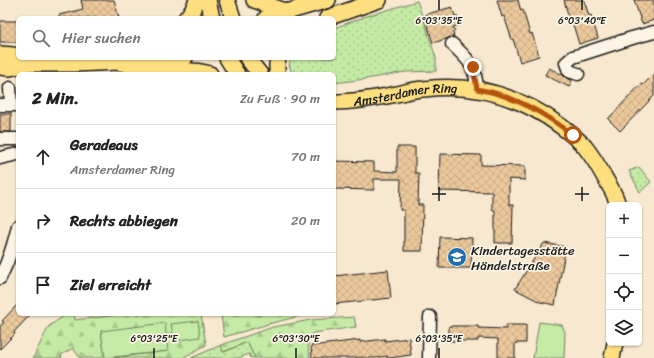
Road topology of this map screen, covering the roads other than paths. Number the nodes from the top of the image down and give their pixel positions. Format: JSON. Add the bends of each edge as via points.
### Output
{"nodes":[{"id":1,"x":197,"y":0,"type":"edge"},
{"id":2,"x":208,"y":0,"type":"edge"},
{"id":3,"x":227,"y":0,"type":"edge"},
{"id":4,"x":254,"y":0,"type":"edge"},
{"id":5,"x":328,"y":0,"type":"edge"},
{"id":6,"x":379,"y":0,"type":"edge"},
{"id":7,"x":288,"y":12,"type":"junction"},
{"id":8,"x":188,"y":16,"type":"edge"},
{"id":9,"x":212,"y":16,"type":"edge"},
{"id":10,"x":232,"y":16,"type":"edge"},
{"id":11,"x":273,"y":16,"type":"edge"},
{"id":12,"x":333,"y":16,"type":"edge"},
{"id":13,"x":654,"y":32,"type":"edge"},
{"id":14,"x":452,"y":44,"type":"dead end"},
{"id":15,"x":0,"y":54,"type":"edge"},
{"id":16,"x":16,"y":58,"type":"edge"},
{"id":17,"x":144,"y":60,"type":"edge"},
{"id":18,"x":228,"y":60,"type":"edge"},
{"id":19,"x":249,"y":60,"type":"edge"},
{"id":20,"x":278,"y":60,"type":"edge"},
{"id":21,"x":124,"y":61,"type":"edge"},
{"id":22,"x":24,"y":65,"type":"edge"},
{"id":23,"x":0,"y":67,"type":"edge"},
{"id":24,"x":140,"y":72,"type":"edge"},
{"id":25,"x":168,"y":72,"type":"edge"},
{"id":26,"x":203,"y":72,"type":"edge"},
{"id":27,"x":236,"y":72,"type":"edge"},
{"id":28,"x":258,"y":72,"type":"edge"},
{"id":29,"x":277,"y":72,"type":"edge"},
{"id":30,"x":578,"y":74,"type":"dead end"},
{"id":31,"x":10,"y":88,"type":"dead end"},
{"id":32,"x":477,"y":89,"type":"junction"},
{"id":33,"x":336,"y":102,"type":"edge"},
{"id":34,"x":10,"y":105,"type":"edge"},
{"id":35,"x":0,"y":139,"type":"edge"},
{"id":36,"x":16,"y":139,"type":"edge"},
{"id":37,"x":16,"y":154,"type":"edge"},
{"id":38,"x":0,"y":158,"type":"edge"},
{"id":39,"x":617,"y":202,"type":"edge"},
{"id":40,"x":16,"y":235,"type":"edge"},
{"id":41,"x":4,"y":258,"type":"edge"},
{"id":42,"x":0,"y":278,"type":"edge"},
{"id":43,"x":430,"y":317,"type":"dead end"},
{"id":44,"x":614,"y":346,"type":"edge"},
{"id":45,"x":429,"y":358,"type":"edge"},
{"id":46,"x":612,"y":358,"type":"edge"}],
"edges":[{"from":1,"to":8,"type":"main road"},
{"from":2,"to":9,"type":"main road"},
{"from":3,"to":10,"type":"main road"},
{"from":4,"to":7,"type":"main road"},
{"from":5,"to":7,"type":"main road"},
{"from":6,"to":12,"type":"main road"},
{"from":7,"to":11,"type":"main road"},
{"from":13,"to":30,"type":"street","via":[[573,57],[566,63],[569,71]]},
{"from":14,"to":32,"type":"street","via":[[473,67]]},
{"from":15,"to":16,"type":"main road"},
{"from":17,"to":21,"type":"main road"},
{"from":18,"to":27,"type":"main road"},
{"from":19,"to":28,"type":"main road"},
{"from":20,"to":29,"type":"main road"},
{"from":21,"to":22,"type":"main road"},
{"from":21,"to":24,"type":"main road"},
{"from":22,"to":23,"type":"main road"},
{"from":25,"to":26,"type":"main road"},
{"from":31,"to":34,"type":"street"},
{"from":32,"to":33,"type":"main road","name":"Amsterdamer Ring","via":[[423,89]]},
{"from":32,"to":39,"type":"main road","name":"Amsterdamer Ring","via":[[501,95],[532,108],[573,135],[585,147],[602,172]]},
{"from":35,"to":36,"type":"street"},
{"from":37,"to":38,"type":"street"},
{"from":40,"to":41,"type":"street"},
{"from":41,"to":42,"type":"street"},
{"from":43,"to":45,"type":"street"},
{"from":44,"to":46,"type":"main road"}]}
